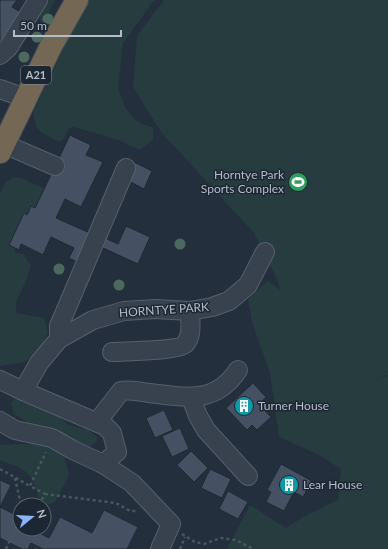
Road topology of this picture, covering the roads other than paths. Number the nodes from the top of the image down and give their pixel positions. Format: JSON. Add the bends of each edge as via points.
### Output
{"nodes":[{"id":1,"x":38,"y":0,"type":"edge"},
{"id":2,"x":77,"y":0,"type":"edge"},
{"id":3,"x":0,"y":54,"type":"edge"},
{"id":4,"x":0,"y":89,"type":"edge"},
{"id":5,"x":25,"y":98,"type":"junction"},
{"id":6,"x":2,"y":148,"type":"edge"},
{"id":7,"x":55,"y":166,"type":"dead end"},
{"id":8,"x":126,"y":168,"type":"dead end"},
{"id":9,"x":265,"y":252,"type":"dead end"},
{"id":10,"x":190,"y":310,"type":"junction"},
{"id":11,"x":60,"y":339,"type":"junction"},
{"id":12,"x":112,"y":352,"type":"dead end"},
{"id":13,"x":238,"y":370,"type":"dead end"},
{"id":14,"x":0,"y":380,"type":"edge"},
{"id":15,"x":23,"y":391,"type":"junction"},
{"id":16,"x":191,"y":397,"type":"junction"},
{"id":17,"x":0,"y":421,"type":"edge"},
{"id":18,"x":97,"y":422,"type":"junction"},
{"id":19,"x":118,"y":452,"type":"junction"},
{"id":20,"x":103,"y":464,"type":"junction"},
{"id":21,"x":248,"y":476,"type":"dead end"},
{"id":22,"x":132,"y":483,"type":"junction"},
{"id":23,"x":160,"y":549,"type":"edge"}],
"edges":[{"from":1,"to":3,"type":"street","via":[[8,48]]},
{"from":2,"to":5,"type":"highway","number":"A21"},
{"from":4,"to":5,"type":"street"},
{"from":5,"to":6,"type":"highway","number":"A21"},
{"from":6,"to":7,"type":"street"},
{"from":8,"to":11,"type":"street","via":[[59,326]]},
{"from":9,"to":10,"type":"street","name":"HORNTYE PARK","via":[[248,285],[229,301],[212,307]]},
{"from":10,"to":11,"type":"street","name":"HORNTYE PARK","via":[[124,311],[93,320]]},
{"from":10,"to":12,"type":"street","via":[[190,332],[186,343],[181,346]]},
{"from":11,"to":15,"type":"street","name":"HORNTYE PARK","via":[[39,363]]},
{"from":13,"to":16,"type":"street","via":[[231,381],[216,392]]},
{"from":14,"to":15,"type":"street"},
{"from":15,"to":18,"type":"street"},
{"from":16,"to":18,"type":"street","via":[[121,391]]},
{"from":16,"to":21,"type":"street","via":[[206,430]]},
{"from":17,"to":20,"type":"street","via":[[15,430],[52,438]]},
{"from":18,"to":19,"type":"street","via":[[112,433]]},
{"from":19,"to":20,"type":"street"},
{"from":19,"to":22,"type":"street"},
{"from":20,"to":22,"type":"street"},
{"from":22,"to":23,"type":"street","via":[[170,524]]}]}
